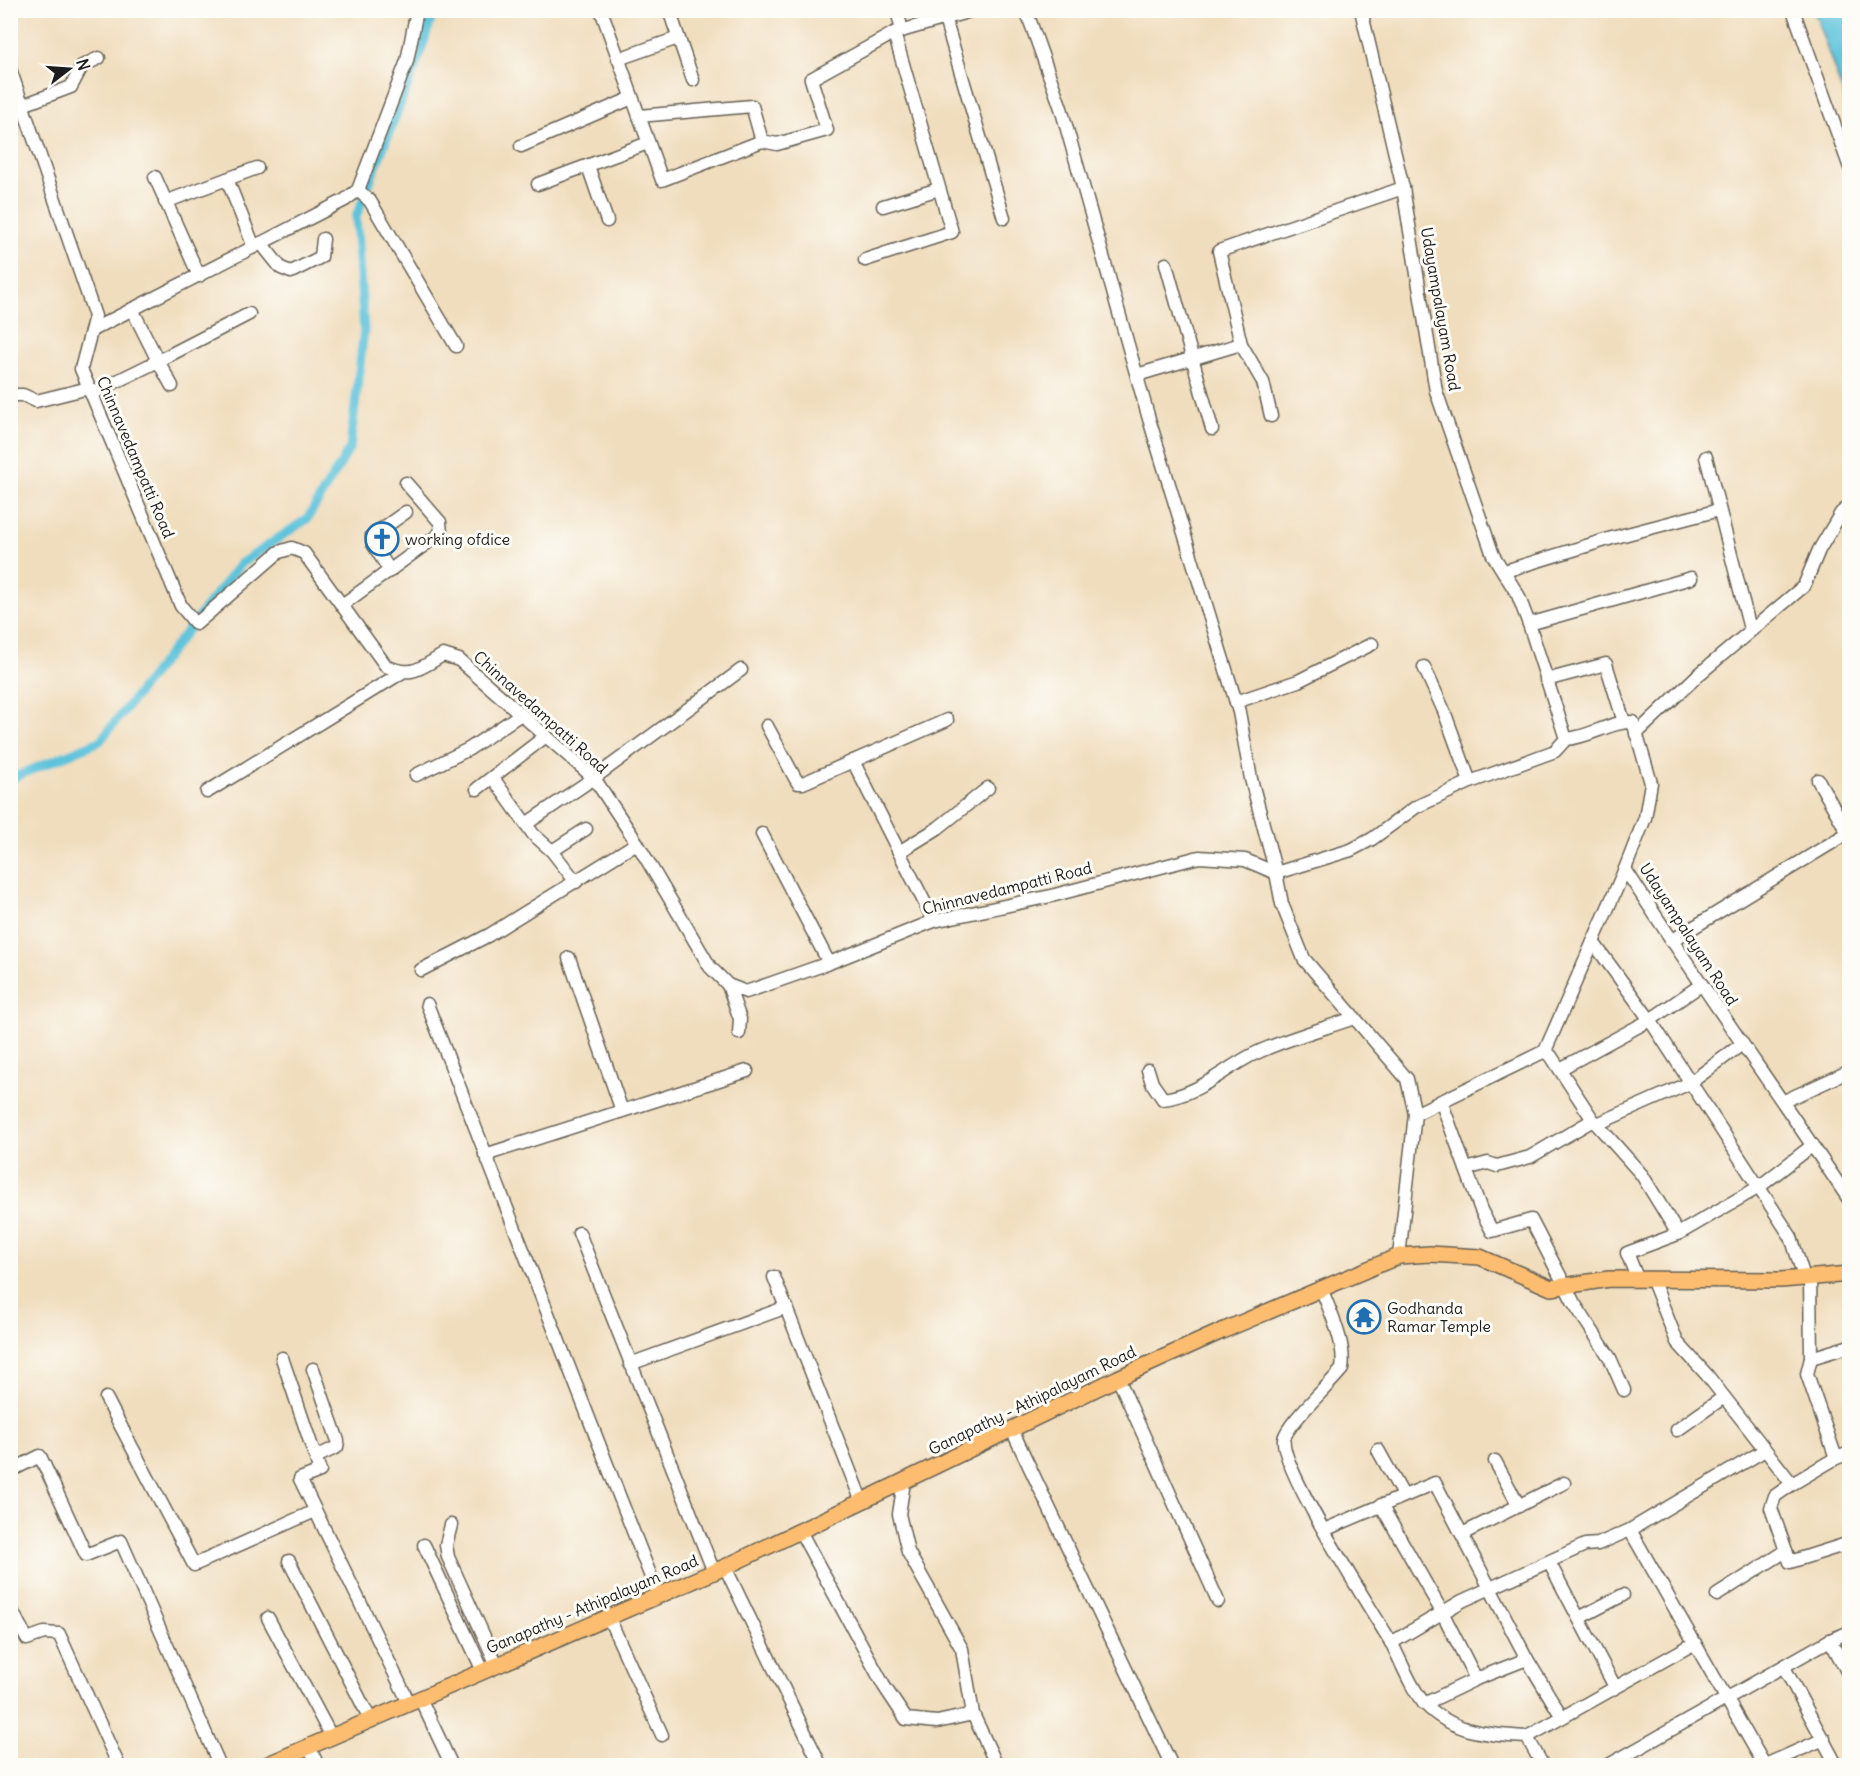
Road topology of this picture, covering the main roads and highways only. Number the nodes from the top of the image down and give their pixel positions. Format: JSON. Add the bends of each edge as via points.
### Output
{"nodes":[{"id":1,"x":1850,"y":1274,"type":"edge"},
{"id":2,"x":264,"y":1766,"type":"edge"}],
"edges":[{"from":1,"to":2,"type":"main road","name":"Ganapathy - Athipalayam Road","via":[[1781,1280],[1610,1279],[1551,1288],[1480,1257],[1399,1256],[1118,1378],[719,1569]]}]}
